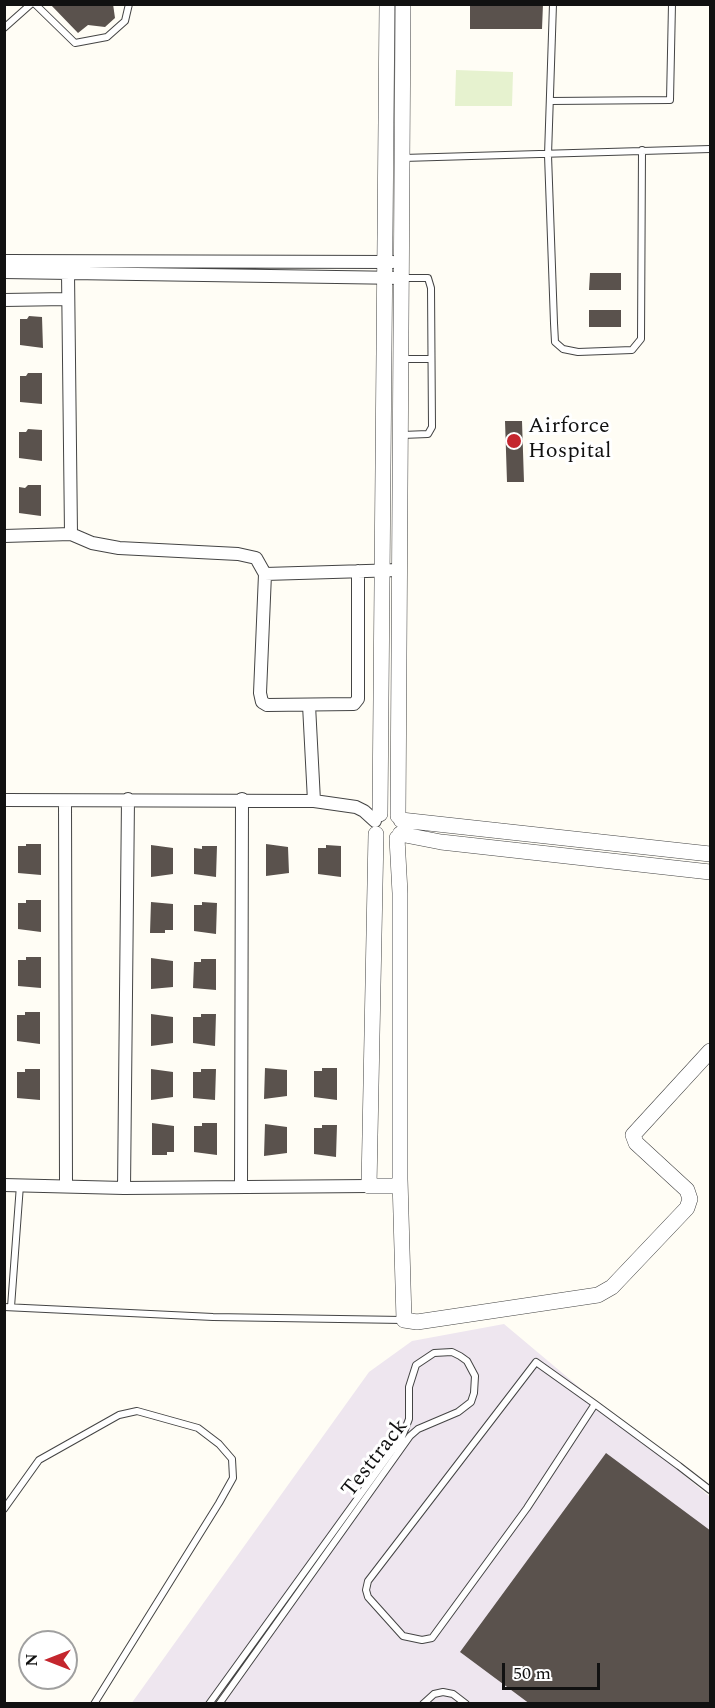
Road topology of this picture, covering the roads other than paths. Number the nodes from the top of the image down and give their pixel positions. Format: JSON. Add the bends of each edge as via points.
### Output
{"nodes":[{"id":1,"x":33,"y":4,"type":"edge"},
{"id":2,"x":129,"y":4,"type":"edge"},
{"id":3,"x":387,"y":4,"type":"edge"},
{"id":4,"x":403,"y":4,"type":"edge"},
{"id":5,"x":553,"y":4,"type":"edge"},
{"id":6,"x":672,"y":4,"type":"edge"},
{"id":7,"x":4,"y":28,"type":"edge"},
{"id":8,"x":550,"y":101,"type":"junction"},
{"id":9,"x":711,"y":149,"type":"edge"},
{"id":10,"x":642,"y":150,"type":"junction"},
{"id":11,"x":548,"y":155,"type":"junction"},
{"id":12,"x":403,"y":158,"type":"junction"},
{"id":13,"x":4,"y":261,"type":"edge"},
{"id":14,"x":384,"y":261,"type":"junction"},
{"id":15,"x":403,"y":262,"type":"junction"},
{"id":16,"x":4,"y":272,"type":"edge"},
{"id":17,"x":68,"y":273,"type":"junction"},
{"id":18,"x":384,"y":278,"type":"junction"},
{"id":19,"x":403,"y":278,"type":"junction"},
{"id":20,"x":67,"y":299,"type":"junction"},
{"id":21,"x":4,"y":300,"type":"edge"},
{"id":22,"x":402,"y":359,"type":"junction"},
{"id":23,"x":431,"y":359,"type":"junction"},
{"id":24,"x":401,"y":435,"type":"junction"},
{"id":25,"x":71,"y":534,"type":"junction"},
{"id":26,"x":4,"y":536,"type":"edge"},
{"id":27,"x":382,"y":570,"type":"junction"},
{"id":28,"x":400,"y":570,"type":"junction"},
{"id":29,"x":358,"y":571,"type":"junction"},
{"id":30,"x":266,"y":574,"type":"junction"},
{"id":31,"x":309,"y":705,"type":"junction"},
{"id":32,"x":128,"y":799,"type":"junction"},
{"id":33,"x":242,"y":799,"type":"junction"},
{"id":34,"x":4,"y":800,"type":"edge"},
{"id":35,"x":65,"y":801,"type":"junction"},
{"id":36,"x":314,"y":801,"type":"junction"},
{"id":37,"x":377,"y":823,"type":"junction"},
{"id":38,"x":399,"y":827,"type":"junction"},
{"id":39,"x":711,"y":854,"type":"edge"},
{"id":40,"x":711,"y":872,"type":"edge"},
{"id":41,"x":711,"y":1051,"type":"edge"},
{"id":42,"x":4,"y":1185,"type":"edge"},
{"id":43,"x":20,"y":1185,"type":"junction"},
{"id":44,"x":66,"y":1186,"type":"junction"},
{"id":45,"x":241,"y":1186,"type":"junction"},
{"id":46,"x":369,"y":1186,"type":"junction"},
{"id":47,"x":400,"y":1186,"type":"junction"},
{"id":48,"x":124,"y":1188,"type":"junction"},
{"id":49,"x":8,"y":1307,"type":"edge"},
{"id":50,"x":404,"y":1320,"type":"junction"},
{"id":51,"x":595,"y":1404,"type":"junction"},
{"id":52,"x":711,"y":1490,"type":"edge"},
{"id":53,"x":4,"y":1509,"type":"edge"},
{"id":54,"x":94,"y":1704,"type":"edge"},
{"id":55,"x":209,"y":1704,"type":"edge"},
{"id":56,"x":219,"y":1704,"type":"edge"},
{"id":57,"x":423,"y":1704,"type":"edge"},
{"id":58,"x":466,"y":1704,"type":"edge"}],
"edges":[{"from":1,"to":2,"type":"lane","via":[[75,43],[107,37],[125,21]]},
{"from":1,"to":7,"type":"lane"},
{"from":3,"to":14,"type":"street"},
{"from":4,"to":12,"type":"street"},
{"from":5,"to":8,"type":"lane"},
{"from":6,"to":8,"type":"lane","via":[[670,100]]},
{"from":8,"to":11,"type":"lane"},
{"from":9,"to":10,"type":"lane"},
{"from":10,"to":11,"type":"lane"},
{"from":10,"to":11,"type":"lane","via":[[644,319],[641,339],[632,350],[578,352],[563,349],[555,342]]},
{"from":11,"to":12,"type":"lane"},
{"from":12,"to":15,"type":"street"},
{"from":13,"to":14,"type":"street"},
{"from":14,"to":15,"type":"street"},
{"from":14,"to":18,"type":"street"},
{"from":15,"to":19,"type":"street"},
{"from":16,"to":17,"type":"street"},
{"from":17,"to":18,"type":"street"},
{"from":17,"to":20,"type":"street"},
{"from":18,"to":19,"type":"street"},
{"from":18,"to":27,"type":"street"},
{"from":19,"to":22,"type":"street"},
{"from":19,"to":23,"type":"lane","via":[[428,278]]},
{"from":20,"to":21,"type":"street"},
{"from":20,"to":25,"type":"street"},
{"from":22,"to":23,"type":"lane"},
{"from":22,"to":24,"type":"street"},
{"from":23,"to":24,"type":"lane","via":[[432,427],[428,434]]},
{"from":24,"to":28,"type":"street"},
{"from":25,"to":26,"type":"street"},
{"from":25,"to":30,"type":"street","via":[[119,548],[238,554],[256,558]]},
{"from":27,"to":28,"type":"street"},
{"from":27,"to":29,"type":"street"},
{"from":27,"to":37,"type":"street"},
{"from":28,"to":38,"type":"street"},
{"from":29,"to":30,"type":"street"},
{"from":29,"to":31,"type":"street","via":[[358,699],[354,704]]},
{"from":30,"to":31,"type":"street","via":[[262,702]]},
{"from":31,"to":36,"type":"street"},
{"from":32,"to":33,"type":"street"},
{"from":32,"to":35,"type":"street"},
{"from":32,"to":48,"type":"street"},
{"from":33,"to":36,"type":"street"},
{"from":33,"to":45,"type":"street"},
{"from":34,"to":35,"type":"street"},
{"from":35,"to":44,"type":"street"},
{"from":36,"to":37,"type":"street","via":[[356,807]]},
{"from":37,"to":38,"type":"street","via":[[390,812]]},
{"from":37,"to":38,"type":"street","via":[[388,841]]},
{"from":37,"to":46,"type":"street"},
{"from":38,"to":39,"type":"street"},
{"from":38,"to":40,"type":"street","via":[[441,842]]},
{"from":38,"to":47,"type":"street"},
{"from":41,"to":50,"type":"street","via":[[633,1135],[636,1143],[687,1190],[690,1199],[687,1208],[612,1287],[598,1295],[417,1322]]},
{"from":42,"to":43,"type":"street"},
{"from":43,"to":44,"type":"street"},
{"from":43,"to":49,"type":"lane"},
{"from":44,"to":48,"type":"street"},
{"from":45,"to":46,"type":"street"},
{"from":45,"to":48,"type":"street"},
{"from":46,"to":47,"type":"street"},
{"from":47,"to":50,"type":"street"},
{"from":49,"to":50,"type":"lane","via":[[213,1317]]},
{"from":51,"to":51,"type":"lane","via":[[527,1508],[432,1638],[403,1636],[368,1597],[368,1581],[536,1362]]},
{"from":51,"to":52,"type":"lane"},
{"from":53,"to":54,"type":"lane","via":[[39,1460],[119,1415],[137,1411],[198,1428],[219,1444],[231,1460],[233,1478],[219,1503]]},
{"from":55,"to":56,"type":"lane","name":"Testtrack","via":[[402,1437],[409,1419],[409,1387],[416,1365],[434,1353],[460,1356],[475,1376],[471,1402],[410,1436]]},
{"from":57,"to":58,"type":"lane","via":[[443,1692]]}]}
